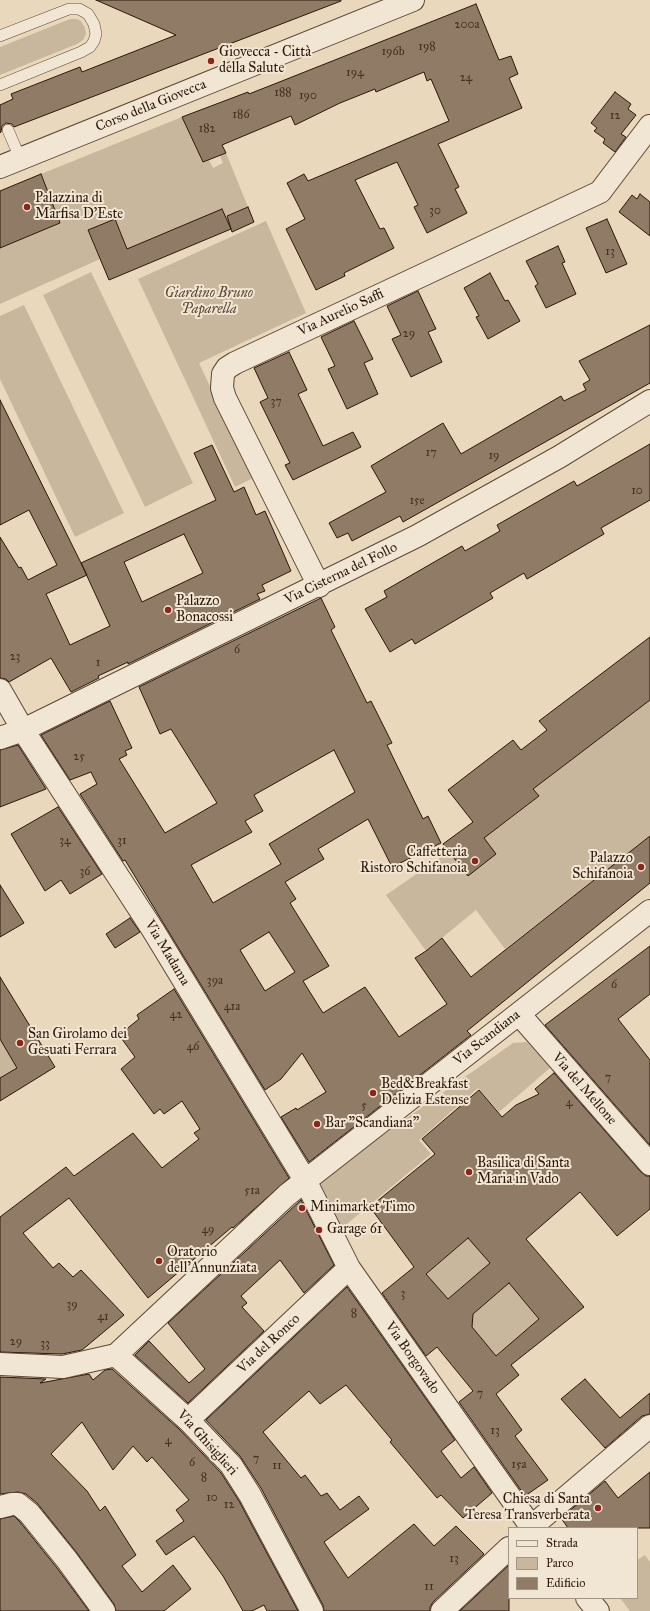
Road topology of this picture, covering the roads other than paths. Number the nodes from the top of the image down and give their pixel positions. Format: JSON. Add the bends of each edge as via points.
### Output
{"nodes":[{"id":1,"x":413,"y":0,"type":"edge"},
{"id":2,"x":0,"y":36,"type":"edge"},
{"id":3,"x":0,"y":85,"type":"edge"},
{"id":4,"x":650,"y":126,"type":"edge"},
{"id":5,"x":8,"y":130,"type":"dead end"},
{"id":6,"x":20,"y":158,"type":"junction"},
{"id":7,"x":0,"y":167,"type":"edge"},
{"id":8,"x":650,"y":401,"type":"edge"},
{"id":9,"x":319,"y":586,"type":"junction"},
{"id":10,"x":0,"y":690,"type":"edge"},
{"id":11,"x":23,"y":730,"type":"junction"},
{"id":12,"x":0,"y":738,"type":"edge"},
{"id":13,"x":650,"y":911,"type":"edge"},
{"id":14,"x":519,"y":1014,"type":"junction"},
{"id":15,"x":650,"y":1164,"type":"edge"},
{"id":16,"x":305,"y":1180,"type":"junction"},
{"id":17,"x":349,"y":1268,"type":"junction"},
{"id":18,"x":116,"y":1355,"type":"junction"},
{"id":19,"x":0,"y":1364,"type":"edge"},
{"id":20,"x":188,"y":1420,"type":"junction"},
{"id":21,"x":650,"y":1426,"type":"edge"},
{"id":22,"x":0,"y":1507,"type":"edge"},
{"id":23,"x":530,"y":1527,"type":"edge"},
{"id":24,"x":532,"y":1527,"type":"edge"},
{"id":25,"x":508,"y":1549,"type":"edge"},
{"id":26,"x":588,"y":1599,"type":"edge"},
{"id":27,"x":104,"y":1611,"type":"edge"},
{"id":28,"x":312,"y":1611,"type":"edge"},
{"id":29,"x":442,"y":1611,"type":"edge"},
{"id":30,"x":598,"y":1611,"type":"edge"}],
"edges":[{"from":1,"to":6,"type":"street","name":"Corso della Giovecca"},
{"from":2,"to":3,"type":"lane","via":[[69,9],[79,9],[88,14],[96,34],[90,47],[81,52]]},
{"from":4,"to":9,"type":"street","name":"Via Aurelio Saffi","via":[[600,192],[227,368],[223,374],[222,388],[225,398]]},
{"from":5,"to":6,"type":"lane"},
{"from":6,"to":7,"type":"street","name":"Corso della Giovecca"},
{"from":8,"to":9,"type":"street","name":"Via Cisterna del Follo","via":[[559,457],[477,503]]},
{"from":9,"to":11,"type":"street","name":"Via Cisterna del Follo"},
{"from":10,"to":11,"type":"street","name":"Via Madama"},
{"from":11,"to":12,"type":"street","name":"Via Cisterna del Follo"},
{"from":11,"to":16,"type":"street","name":"Via Madama","via":[[153,930]]},
{"from":13,"to":14,"type":"street","name":"Via Scandiana"},
{"from":14,"to":15,"type":"street","name":"Via del Mellone"},
{"from":14,"to":16,"type":"street","name":"Via Scandiana"},
{"from":16,"to":17,"type":"street","name":"Via Borgovado"},
{"from":16,"to":18,"type":"street","name":"Via Scandiana"},
{"from":17,"to":20,"type":"street","name":"Via del Ronco"},
{"from":17,"to":23,"type":"street","name":"Via Borgovado"},
{"from":18,"to":19,"type":"street","via":[[63,1367]]},
{"from":18,"to":20,"type":"street","name":"Via Ghisiglieri"},
{"from":20,"to":28,"type":"street","name":"Via Ghisiglieri","via":[[231,1465],[250,1494]]},
{"from":21,"to":24,"type":"street"},
{"from":22,"to":27,"type":"street","via":[[18,1504],[29,1513]]},
{"from":25,"to":29,"type":"street"},
{"from":26,"to":30,"type":"street"}]}
